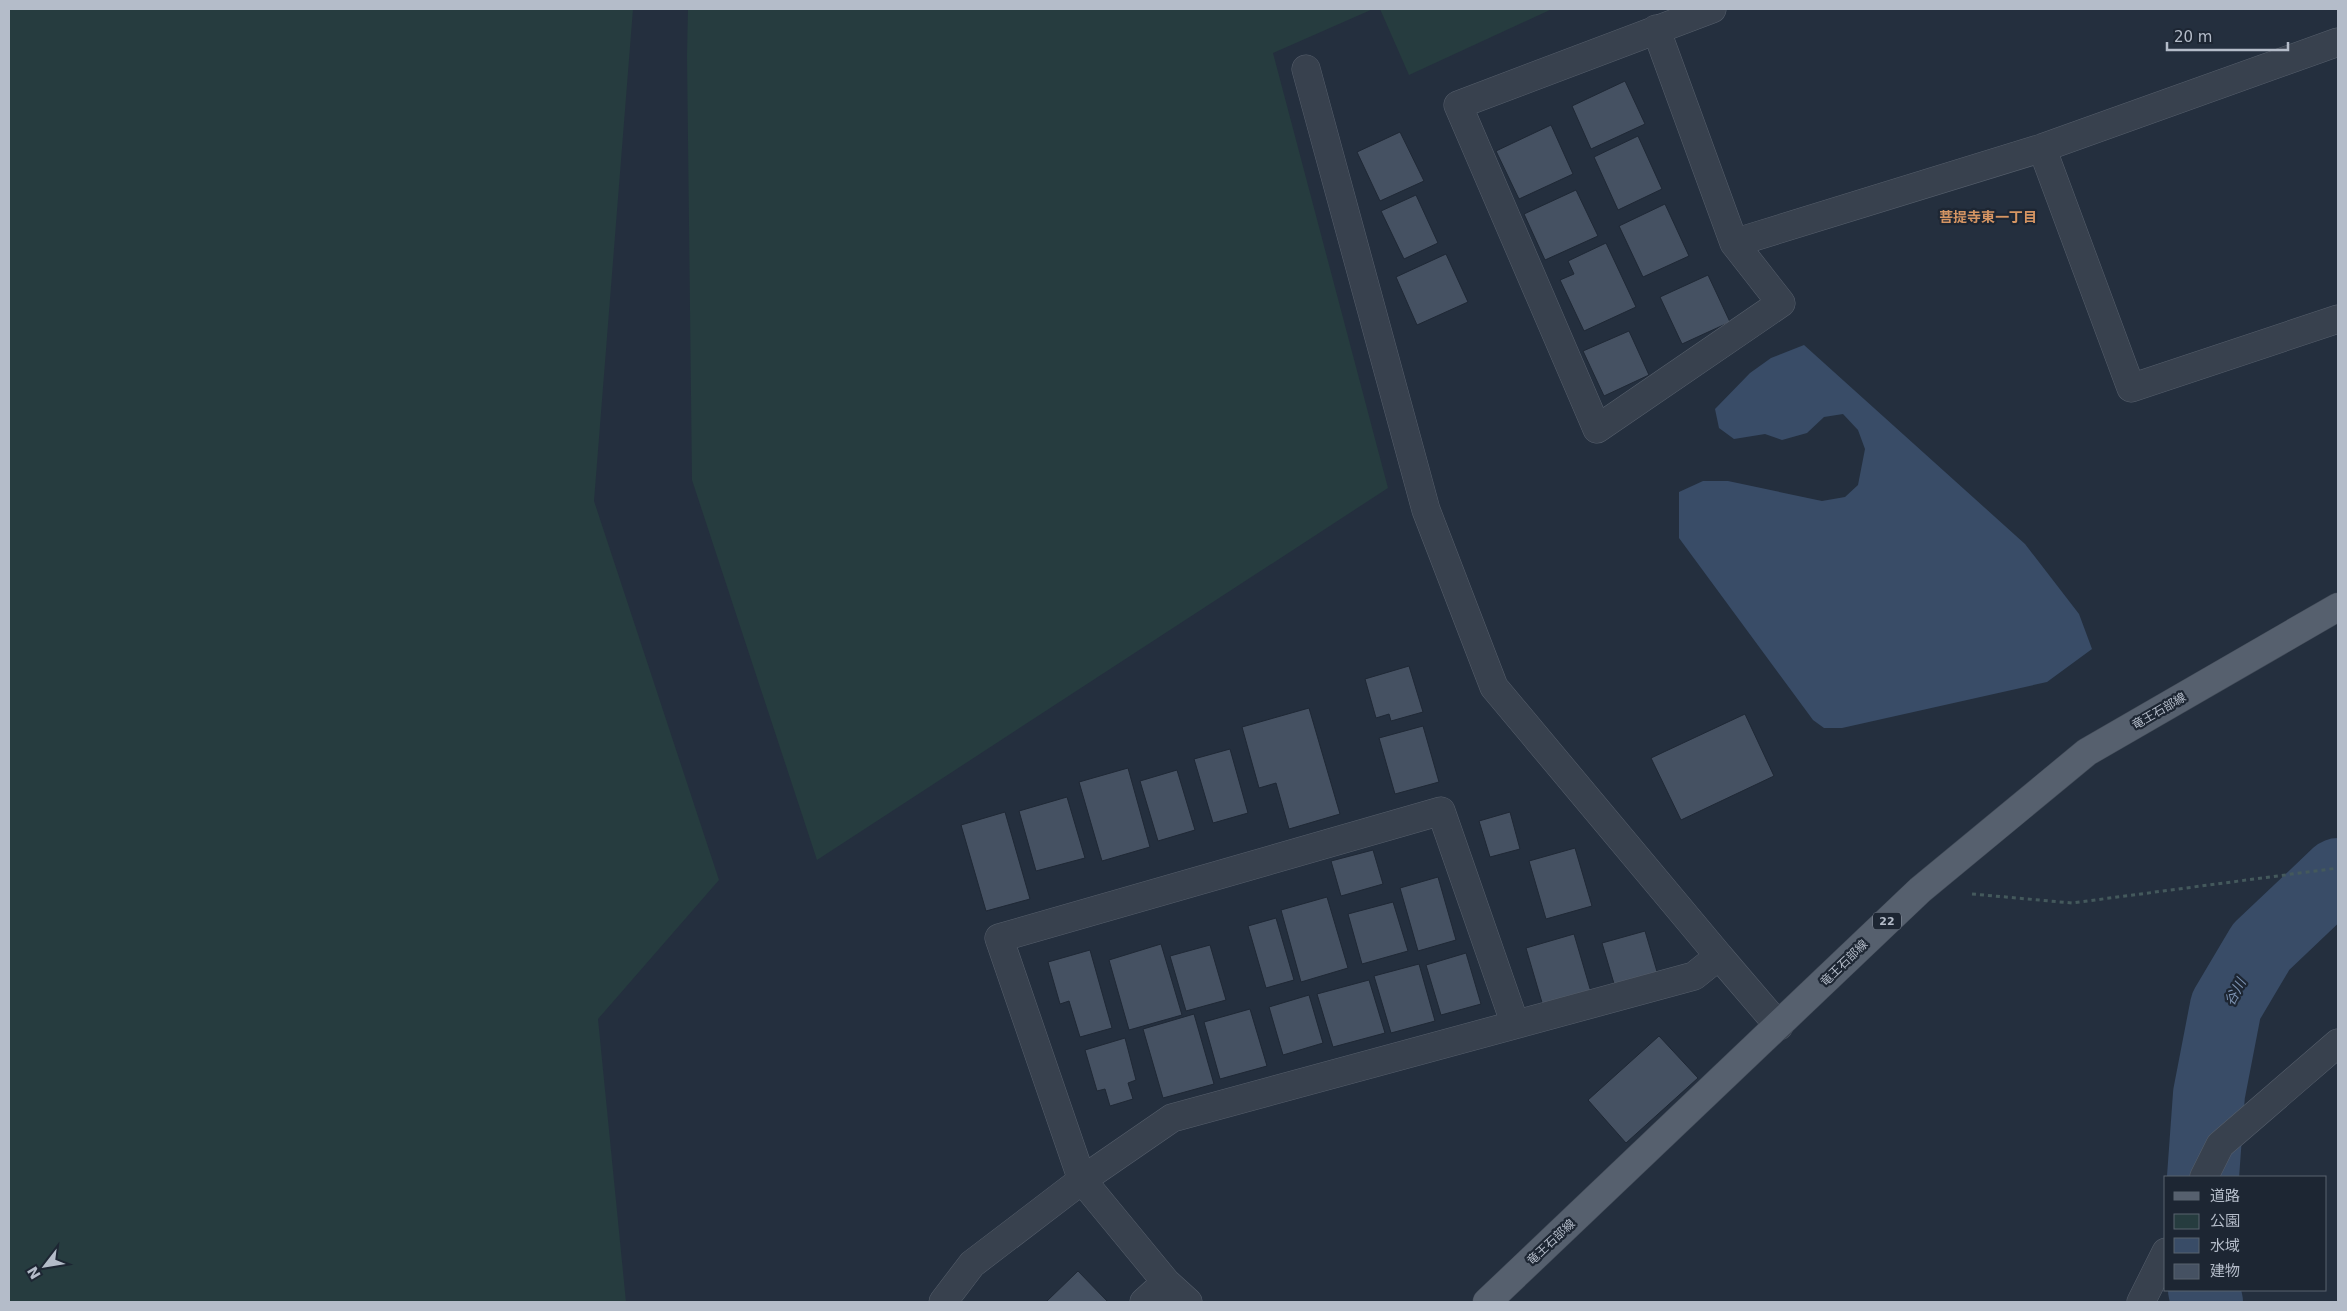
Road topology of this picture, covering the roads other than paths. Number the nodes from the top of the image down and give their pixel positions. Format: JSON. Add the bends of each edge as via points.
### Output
{"nodes":[{"id":1,"x":1712,"y":9,"type":"edge"},
{"id":2,"x":1656,"y":29,"type":"junction"},
{"id":3,"x":2338,"y":42,"type":"edge"},
{"id":4,"x":1306,"y":69,"type":"dead end"},
{"id":5,"x":2042,"y":148,"type":"junction"},
{"id":6,"x":1734,"y":242,"type":"junction"},
{"id":7,"x":2338,"y":318,"type":"edge"},
{"id":8,"x":2338,"y":607,"type":"edge"},
{"id":9,"x":1719,"y":956,"type":"junction"},
{"id":10,"x":1515,"y":1024,"type":"junction"},
{"id":11,"x":1779,"y":1026,"type":"junction"},
{"id":12,"x":2338,"y":1043,"type":"edge"},
{"id":13,"x":2204,"y":1176,"type":"edge"},
{"id":14,"x":1082,"y":1180,"type":"junction"},
{"id":15,"x":2164,"y":1256,"type":"edge"},
{"id":16,"x":1166,"y":1282,"type":"junction"},
{"id":17,"x":943,"y":1302,"type":"edge"},
{"id":18,"x":1144,"y":1302,"type":"edge"},
{"id":19,"x":1188,"y":1302,"type":"edge"},
{"id":20,"x":1487,"y":1302,"type":"edge"},
{"id":21,"x":2140,"y":1302,"type":"edge"}],
"edges":[{"from":1,"to":2,"type":"street"},
{"from":2,"to":6,"type":"street"},
{"from":2,"to":6,"type":"street","via":[[1458,105],[1597,429],[1781,303]]},
{"from":3,"to":5,"type":"street"},
{"from":4,"to":9,"type":"street","via":[[1426,510],[1494,687]]},
{"from":5,"to":6,"type":"street"},
{"from":5,"to":7,"type":"street","via":[[2131,388]]},
{"from":8,"to":11,"type":"main road","name":"竜王石部線","number":"22","via":[[2087,752],[1920,890]]},
{"from":9,"to":10,"type":"street","via":[[1694,976]]},
{"from":9,"to":11,"type":"street"},
{"from":10,"to":14,"type":"street","via":[[1172,1118]]},
{"from":10,"to":14,"type":"street","via":[[1441,811],[999,938]]},
{"from":11,"to":20,"type":"main road","name":"竜王石部線","number":"22"},
{"from":12,"to":13,"type":"street","via":[[2220,1145]]},
{"from":14,"to":16,"type":"street"},
{"from":14,"to":17,"type":"street","via":[[972,1264]]},
{"from":15,"to":21,"type":"street"},
{"from":16,"to":18,"type":"street"},
{"from":16,"to":19,"type":"street"}]}
